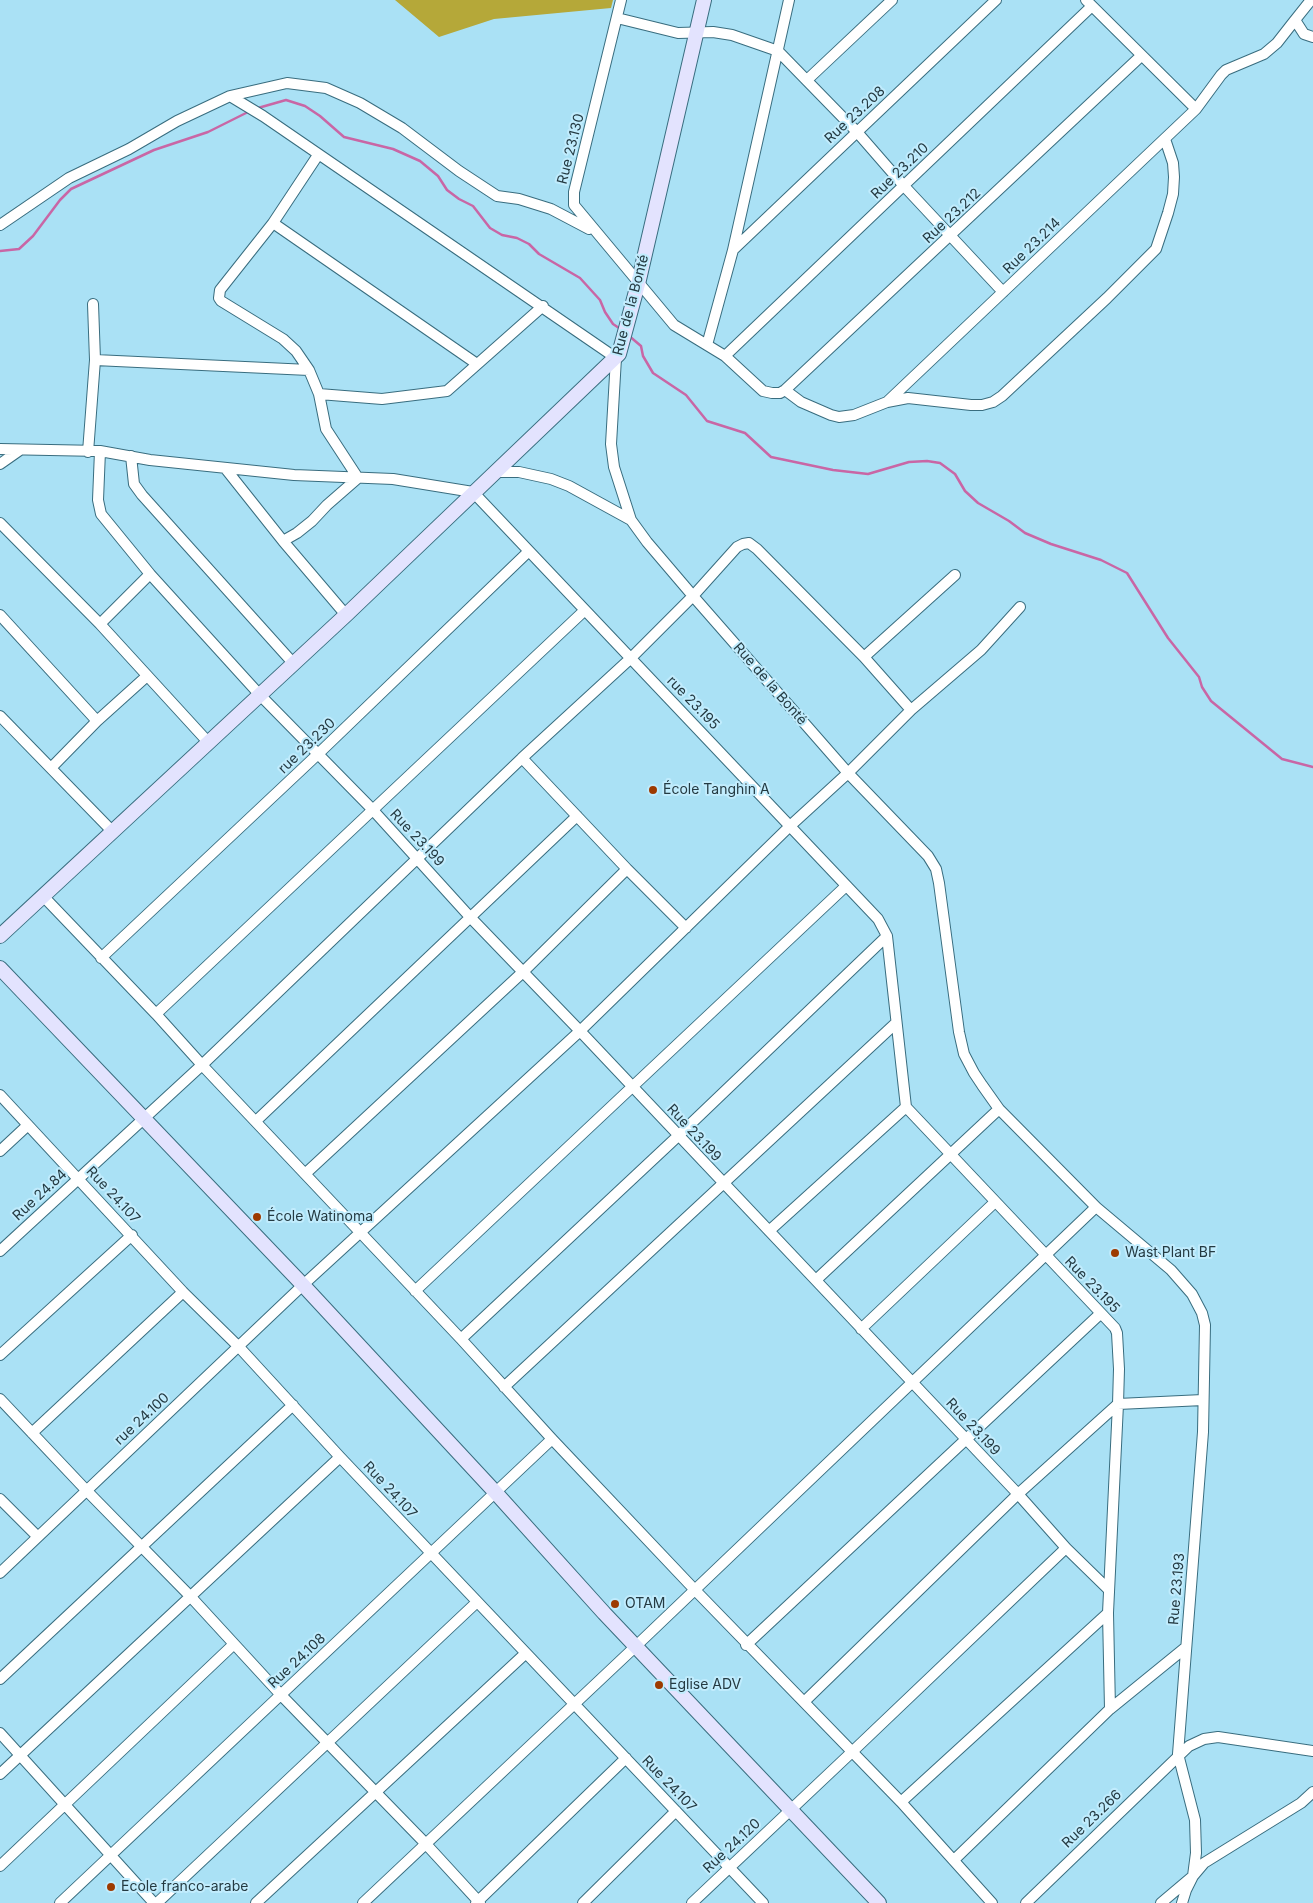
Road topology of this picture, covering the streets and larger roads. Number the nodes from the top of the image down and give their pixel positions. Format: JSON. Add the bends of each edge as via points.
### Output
{"nodes":[{"id":1,"x":621,"y":0,"type":"edge"},
{"id":2,"x":704,"y":0,"type":"edge"},
{"id":3,"x":892,"y":0,"type":"edge"},
{"id":4,"x":996,"y":0,"type":"edge"},
{"id":5,"x":1311,"y":0,"type":"edge"},
{"id":6,"x":790,"y":2,"type":"edge"},
{"id":7,"x":1089,"y":3,"type":"edge"},
{"id":8,"x":617,"y":18,"type":"junction"},
{"id":9,"x":1295,"y":20,"type":"junction"},
{"id":10,"x":696,"y":34,"type":"junction"},
{"id":11,"x":1313,"y":37,"type":"edge"},
{"id":12,"x":778,"y":50,"type":"junction"},
{"id":13,"x":1141,"y":56,"type":"junction"},
{"id":14,"x":807,"y":80,"type":"junction"},
{"id":15,"x":234,"y":98,"type":"junction"},
{"id":16,"x":1196,"y":109,"type":"junction"},
{"id":17,"x":857,"y":132,"type":"junction"},
{"id":18,"x":1165,"y":140,"type":"junction"},
{"id":19,"x":318,"y":155,"type":"junction"},
{"id":20,"x":904,"y":186,"type":"junction"},
{"id":21,"x":273,"y":223,"type":"junction"},
{"id":22,"x":0,"y":225,"type":"edge"},
{"id":23,"x":595,"y":232,"type":"junction"},
{"id":24,"x":951,"y":236,"type":"junction"},
{"id":25,"x":733,"y":250,"type":"junction"},
{"id":26,"x":638,"y":284,"type":"junction"},
{"id":27,"x":1003,"y":292,"type":"junction"},
{"id":28,"x":93,"y":304,"type":"dead end"},
{"id":29,"x":543,"y":306,"type":"junction"},
{"id":30,"x":707,"y":345,"type":"junction"},
{"id":31,"x":618,"y":354,"type":"junction"},
{"id":32,"x":725,"y":356,"type":"junction"},
{"id":33,"x":95,"y":360,"type":"junction"},
{"id":34,"x":477,"y":364,"type":"junction"},
{"id":35,"x":309,"y":370,"type":"junction"},
{"id":36,"x":783,"y":392,"type":"junction"},
{"id":37,"x":318,"y":394,"type":"junction"},
{"id":38,"x":887,"y":402,"type":"junction"},
{"id":39,"x":0,"y":449,"type":"edge"},
{"id":40,"x":20,"y":450,"type":"junction"},
{"id":41,"x":88,"y":452,"type":"junction"},
{"id":42,"x":100,"y":452,"type":"junction"},
{"id":43,"x":131,"y":456,"type":"junction"},
{"id":44,"x":0,"y":464,"type":"edge"},
{"id":45,"x":225,"y":468,"type":"junction"},
{"id":46,"x":495,"y":472,"type":"junction"},
{"id":47,"x":358,"y":478,"type":"junction"},
{"id":48,"x":473,"y":492,"type":"junction"},
{"id":49,"x":631,"y":520,"type":"junction"},
{"id":50,"x":0,"y":523,"type":"edge"},
{"id":51,"x":283,"y":541,"type":"junction"},
{"id":52,"x":529,"y":551,"type":"junction"},
{"id":53,"x":150,"y":574,"type":"junction"},
{"id":54,"x":955,"y":575,"type":"dead end"},
{"id":55,"x":693,"y":596,"type":"junction"},
{"id":56,"x":1020,"y":607,"type":"dead end"},
{"id":57,"x":585,"y":610,"type":"junction"},
{"id":58,"x":0,"y":615,"type":"edge"},
{"id":59,"x":346,"y":615,"type":"junction"},
{"id":60,"x":100,"y":624,"type":"junction"},
{"id":61,"x":864,"y":657,"type":"junction"},
{"id":62,"x":631,"y":658,"type":"junction"},
{"id":63,"x":293,"y":663,"type":"junction"},
{"id":64,"x":147,"y":676,"type":"junction"},
{"id":65,"x":260,"y":694,"type":"junction"},
{"id":66,"x":911,"y":710,"type":"junction"},
{"id":67,"x":0,"y":716,"type":"edge"},
{"id":68,"x":97,"y":721,"type":"junction"},
{"id":69,"x":208,"y":742,"type":"junction"},
{"id":70,"x":317,"y":756,"type":"junction"},
{"id":71,"x":522,"y":758,"type":"junction"},
{"id":72,"x":51,"y":768,"type":"junction"},
{"id":73,"x":848,"y":773,"type":"junction"},
{"id":74,"x":372,"y":809,"type":"junction"},
{"id":75,"x":577,"y":816,"type":"junction"},
{"id":76,"x":790,"y":826,"type":"junction"},
{"id":77,"x":112,"y":831,"type":"junction"},
{"id":78,"x":417,"y":859,"type":"junction"},
{"id":79,"x":627,"y":869,"type":"junction"},
{"id":80,"x":846,"y":886,"type":"junction"},
{"id":81,"x":43,"y":896,"type":"junction"},
{"id":82,"x":470,"y":917,"type":"junction"},
{"id":83,"x":686,"y":928,"type":"junction"},
{"id":84,"x":0,"y":936,"type":"edge"},
{"id":85,"x":887,"y":936,"type":"junction"},
{"id":86,"x":101,"y":958,"type":"junction"},
{"id":87,"x":0,"y":968,"type":"edge"},
{"id":88,"x":524,"y":971,"type":"junction"},
{"id":89,"x":156,"y":1014,"type":"junction"},
{"id":90,"x":896,"y":1023,"type":"junction"},
{"id":91,"x":580,"y":1031,"type":"junction"},
{"id":92,"x":202,"y":1066,"type":"junction"},
{"id":93,"x":631,"y":1086,"type":"junction"},
{"id":94,"x":0,"y":1095,"type":"edge"},
{"id":95,"x":906,"y":1107,"type":"junction"},
{"id":96,"x":999,"y":1108,"type":"junction"},
{"id":97,"x":144,"y":1118,"type":"junction"},
{"id":98,"x":256,"y":1121,"type":"junction"},
{"id":99,"x":28,"y":1125,"type":"junction"},
{"id":100,"x":678,"y":1136,"type":"junction"},
{"id":101,"x":0,"y":1151,"type":"edge"},
{"id":102,"x":949,"y":1154,"type":"junction"},
{"id":103,"x":305,"y":1174,"type":"junction"},
{"id":104,"x":78,"y":1178,"type":"junction"},
{"id":105,"x":723,"y":1183,"type":"junction"},
{"id":106,"x":995,"y":1202,"type":"junction"},
{"id":107,"x":1096,"y":1207,"type":"junction"},
{"id":108,"x":769,"y":1231,"type":"junction"},
{"id":109,"x":360,"y":1232,"type":"junction"},
{"id":110,"x":132,"y":1235,"type":"junction"},
{"id":111,"x":0,"y":1251,"type":"edge"},
{"id":112,"x":1045,"y":1255,"type":"junction"},
{"id":113,"x":816,"y":1280,"type":"junction"},
{"id":114,"x":303,"y":1285,"type":"junction"},
{"id":115,"x":415,"y":1291,"type":"junction"},
{"id":116,"x":183,"y":1292,"type":"junction"},
{"id":117,"x":1100,"y":1314,"type":"junction"},
{"id":118,"x":861,"y":1329,"type":"junction"},
{"id":119,"x":461,"y":1339,"type":"junction"},
{"id":120,"x":239,"y":1347,"type":"junction"},
{"id":121,"x":0,"y":1355,"type":"edge"},
{"id":122,"x":912,"y":1382,"type":"junction"},
{"id":123,"x":504,"y":1387,"type":"junction"},
{"id":124,"x":0,"y":1399,"type":"edge"},
{"id":125,"x":1203,"y":1400,"type":"junction"},
{"id":126,"x":1118,"y":1404,"type":"junction"},
{"id":127,"x":293,"y":1405,"type":"junction"},
{"id":128,"x":32,"y":1433,"type":"junction"},
{"id":129,"x":552,"y":1439,"type":"junction"},
{"id":130,"x":966,"y":1439,"type":"junction"},
{"id":131,"x":340,"y":1457,"type":"junction"},
{"id":132,"x":86,"y":1490,"type":"junction"},
{"id":133,"x":496,"y":1493,"type":"junction"},
{"id":134,"x":1018,"y":1494,"type":"junction"},
{"id":135,"x":0,"y":1499,"type":"edge"},
{"id":136,"x":37,"y":1536,"type":"junction"},
{"id":137,"x":141,"y":1545,"type":"junction"},
{"id":138,"x":1066,"y":1548,"type":"junction"},
{"id":139,"x":431,"y":1553,"type":"junction"},
{"id":140,"x":0,"y":1573,"type":"edge"},
{"id":141,"x":694,"y":1590,"type":"junction"},
{"id":142,"x":1109,"y":1590,"type":"junction"},
{"id":143,"x":190,"y":1596,"type":"junction"},
{"id":144,"x":477,"y":1602,"type":"junction"},
{"id":145,"x":1108,"y":1613,"type":"junction"},
{"id":146,"x":234,"y":1644,"type":"junction"},
{"id":147,"x":746,"y":1645,"type":"junction"},
{"id":148,"x":636,"y":1646,"type":"junction"},
{"id":149,"x":1185,"y":1648,"type":"junction"},
{"id":150,"x":526,"y":1653,"type":"junction"},
{"id":151,"x":0,"y":1679,"type":"edge"},
{"id":152,"x":281,"y":1695,"type":"junction"},
{"id":153,"x":804,"y":1702,"type":"junction"},
{"id":154,"x":573,"y":1703,"type":"junction"},
{"id":155,"x":1110,"y":1709,"type":"junction"},
{"id":156,"x":0,"y":1733,"type":"edge"},
{"id":157,"x":327,"y":1742,"type":"junction"},
{"id":158,"x":1313,"y":1751,"type":"edge"},
{"id":159,"x":853,"y":1752,"type":"junction"},
{"id":160,"x":21,"y":1754,"type":"junction"},
{"id":161,"x":1178,"y":1754,"type":"junction"},
{"id":162,"x":626,"y":1758,"type":"junction"},
{"id":163,"x":0,"y":1774,"type":"edge"},
{"id":164,"x":375,"y":1792,"type":"junction"},
{"id":165,"x":1313,"y":1792,"type":"edge"},
{"id":166,"x":901,"y":1802,"type":"junction"},
{"id":167,"x":65,"y":1804,"type":"junction"},
{"id":168,"x":792,"y":1809,"type":"junction"},
{"id":169,"x":676,"y":1811,"type":"junction"},
{"id":170,"x":425,"y":1844,"type":"junction"},
{"id":171,"x":111,"y":1855,"type":"junction"},
{"id":172,"x":954,"y":1860,"type":"junction"},
{"id":173,"x":0,"y":1866,"type":"edge"},
{"id":174,"x":730,"y":1867,"type":"junction"},
{"id":175,"x":1193,"y":1876,"type":"junction"},
{"id":176,"x":478,"y":1902,"type":"edge"},
{"id":177,"x":60,"y":1903,"type":"edge"},
{"id":178,"x":156,"y":1903,"type":"edge"},
{"id":179,"x":256,"y":1903,"type":"edge"},
{"id":180,"x":363,"y":1903,"type":"edge"},
{"id":181,"x":583,"y":1903,"type":"edge"},
{"id":182,"x":692,"y":1903,"type":"edge"},
{"id":183,"x":763,"y":1903,"type":"edge"},
{"id":184,"x":879,"y":1903,"type":"edge"},
{"id":185,"x":992,"y":1903,"type":"edge"},
{"id":186,"x":1026,"y":1903,"type":"edge"},
{"id":187,"x":1161,"y":1903,"type":"edge"},
{"id":188,"x":1182,"y":1903,"type":"edge"}],
"edges":[{"from":1,"to":8,"type":"street","name":"Rue 23.130"},
{"from":2,"to":10,"type":"street","name":"Rue de la Bonté"},
{"from":3,"to":14,"type":"street"},
{"from":4,"to":17,"type":"street","name":"Rue 23.208"},
{"from":5,"to":9,"type":"street","name":"Rue 23.214"},
{"from":6,"to":12,"type":"street"},
{"from":7,"to":13,"type":"street"},
{"from":7,"to":20,"type":"street","name":"Rue 23.210"},
{"from":8,"to":10,"type":"street","via":[[678,33]]},
{"from":8,"to":23,"type":"street","name":"Rue 23.130","via":[[574,192],[574,205]]},
{"from":9,"to":11,"type":"street","via":[[1304,34]]},
{"from":9,"to":16,"type":"street","name":"Rue 23.214","via":[[1264,54],[1233,66],[1221,75]]},
{"from":10,"to":12,"type":"street","via":[[732,35]]},
{"from":10,"to":26,"type":"street","name":"Rue de la Bonté"},
{"from":12,"to":14,"type":"street"},
{"from":12,"to":25,"type":"street"},
{"from":13,"to":16,"type":"street"},
{"from":13,"to":24,"type":"street","name":"Rue 23.212"},
{"from":14,"to":17,"type":"street"},
{"from":15,"to":19,"type":"street"},
{"from":15,"to":22,"type":"street","via":[[177,121],[69,178]]},
{"from":15,"to":23,"type":"street","via":[[287,83],[326,88],[360,103],[402,128],[497,196],[551,209]]},
{"from":16,"to":18,"type":"street","name":"Rue 23.214"},
{"from":17,"to":20,"type":"street"},
{"from":17,"to":25,"type":"street","name":"Rue 23.208"},
{"from":18,"to":27,"type":"street","name":"Rue 23.214"},
{"from":18,"to":38,"type":"street","via":[[1174,177],[1161,241],[1107,298],[994,402],[971,405],[916,398]]},
{"from":19,"to":21,"type":"street"},
{"from":19,"to":29,"type":"street"},
{"from":20,"to":24,"type":"street"},
{"from":20,"to":32,"type":"street","name":"Rue 23.210"},
{"from":21,"to":34,"type":"street"},
{"from":21,"to":35,"type":"street","via":[[220,290],[219,298],[283,339]]},
{"from":23,"to":26,"type":"street","name":"Rue 23.130"},
{"from":24,"to":27,"type":"street"},
{"from":24,"to":36,"type":"street","name":"Rue 23.212"},
{"from":25,"to":30,"type":"street"},
{"from":26,"to":30,"type":"street","name":"Rue 23.130","via":[[674,325]]},
{"from":26,"to":31,"type":"street","name":"Rue de la Bonté"},
{"from":27,"to":38,"type":"street","name":"Rue 23.214"},
{"from":28,"to":33,"type":"street"},
{"from":29,"to":31,"type":"street"},
{"from":29,"to":34,"type":"street"},
{"from":30,"to":32,"type":"street","name":"Rue 23.130"},
{"from":31,"to":46,"type":"street"},
{"from":31,"to":49,"type":"street","name":"Rue de la Bonté","via":[[611,444],[614,467]]},
{"from":32,"to":36,"type":"street","name":"Rue 23.130","via":[[763,391]]},
{"from":33,"to":35,"type":"street"},
{"from":33,"to":41,"type":"street"},
{"from":34,"to":37,"type":"street","via":[[447,391],[382,399]]},
{"from":35,"to":37,"type":"street"},
{"from":36,"to":38,"type":"street","name":"Rue 23.130","via":[[840,417]]},
{"from":37,"to":47,"type":"street","via":[[326,430]]},
{"from":39,"to":40,"type":"street"},
{"from":40,"to":41,"type":"street"},
{"from":40,"to":44,"type":"street"},
{"from":41,"to":42,"type":"street"},
{"from":42,"to":43,"type":"street"},
{"from":42,"to":53,"type":"street","name":"Rue 23.199","via":[[98,500],[101,514]]},
{"from":43,"to":45,"type":"street"},
{"from":43,"to":63,"type":"street","via":[[134,484],[142,495]]},
{"from":45,"to":47,"type":"street"},
{"from":45,"to":51,"type":"street"},
{"from":46,"to":48,"type":"street"},
{"from":46,"to":49,"type":"street","via":[[519,472],[551,479]]},
{"from":47,"to":48,"type":"street","via":[[393,479]]},
{"from":47,"to":51,"type":"street","via":[[312,521]]},
{"from":48,"to":52,"type":"street","name":"rue 23.195"},
{"from":48,"to":59,"type":"street"},
{"from":49,"to":55,"type":"street","name":"Rue de la Bonté"},
{"from":50,"to":60,"type":"street"},
{"from":51,"to":59,"type":"street"},
{"from":52,"to":57,"type":"street","name":"rue 23.195"},
{"from":52,"to":70,"type":"street","name":"rue 23.230"},
{"from":53,"to":60,"type":"street"},
{"from":53,"to":65,"type":"street","name":"Rue 23.199"},
{"from":54,"to":61,"type":"street"},
{"from":55,"to":61,"type":"street","name":"Rue 24.84","via":[[737,547],[749,543]]},
{"from":55,"to":62,"type":"street","name":"Rue 24.84"},
{"from":55,"to":73,"type":"street","name":"Rue de la Bonté"},
{"from":56,"to":66,"type":"street","name":"rue 24.100","via":[[981,650]]},
{"from":57,"to":62,"type":"street","name":"rue 23.195"},
{"from":57,"to":74,"type":"street"},
{"from":58,"to":68,"type":"street"},
{"from":59,"to":63,"type":"street"},
{"from":60,"to":64,"type":"street"},
{"from":61,"to":66,"type":"street"},
{"from":62,"to":71,"type":"street","name":"Rue 24.84"},
{"from":62,"to":76,"type":"street","name":"rue 23.195"},
{"from":63,"to":65,"type":"street"},
{"from":64,"to":68,"type":"street"},
{"from":64,"to":69,"type":"street"},
{"from":65,"to":69,"type":"street"},
{"from":65,"to":70,"type":"street","name":"Rue 23.199"},
{"from":66,"to":73,"type":"street","name":"rue 24.100"},
{"from":67,"to":72,"type":"street"},
{"from":68,"to":72,"type":"street"},
{"from":69,"to":77,"type":"street"},
{"from":70,"to":74,"type":"street","name":"Rue 23.199"},
{"from":70,"to":86,"type":"street","name":"rue 23.230"},
{"from":71,"to":75,"type":"street"},
{"from":71,"to":78,"type":"street","name":"Rue 24.84"},
{"from":72,"to":77,"type":"street"},
{"from":73,"to":76,"type":"street","name":"rue 24.100"},
{"from":73,"to":96,"type":"street","name":"Rue de la Bonté","via":[[922,849],[936,869],[964,1054]]},
{"from":74,"to":78,"type":"street","name":"Rue 23.199"},
{"from":74,"to":89,"type":"street"},
{"from":75,"to":79,"type":"street"},
{"from":75,"to":82,"type":"street"},
{"from":76,"to":80,"type":"street","name":"rue 23.195"},
{"from":76,"to":83,"type":"street","name":"rue 24.100"},
{"from":77,"to":81,"type":"street"},
{"from":78,"to":82,"type":"street","name":"Rue 23.199"},
{"from":78,"to":92,"type":"street","name":"Rue 24.84"},
{"from":79,"to":83,"type":"street"},
{"from":79,"to":88,"type":"street"},
{"from":80,"to":85,"type":"street","name":"rue 23.195","via":[[878,919]]},
{"from":80,"to":93,"type":"street"},
{"from":81,"to":84,"type":"street"},
{"from":81,"to":86,"type":"street"},
{"from":82,"to":88,"type":"street","name":"Rue 23.199"},
{"from":82,"to":98,"type":"street"},
{"from":83,"to":91,"type":"street","name":"rue 24.100"},
{"from":85,"to":90,"type":"street"},
{"from":85,"to":100,"type":"street"},
{"from":86,"to":89,"type":"street"},
{"from":87,"to":97,"type":"street"},
{"from":88,"to":91,"type":"street","name":"Rue 23.199"},
{"from":88,"to":103,"type":"street"},
{"from":89,"to":92,"type":"street"},
{"from":90,"to":95,"type":"street"},
{"from":90,"to":105,"type":"street"},
{"from":91,"to":93,"type":"street","name":"Rue 23.199"},
{"from":91,"to":109,"type":"street","name":"rue 24.100"},
{"from":92,"to":97,"type":"street","name":"Rue 24.84"},
{"from":92,"to":98,"type":"street"},
{"from":93,"to":100,"type":"street","name":"Rue 23.199"},
{"from":93,"to":115,"type":"street"},
{"from":94,"to":99,"type":"street","name":"Rue 24.107"},
{"from":95,"to":102,"type":"street","name":"Rue 23.195"},
{"from":95,"to":108,"type":"street"},
{"from":96,"to":102,"type":"street"},
{"from":96,"to":107,"type":"street","name":"Rue 23.193"},
{"from":97,"to":104,"type":"street","name":"Rue 24.84"},
{"from":97,"to":114,"type":"street"},
{"from":98,"to":103,"type":"street"},
{"from":99,"to":101,"type":"street"},
{"from":99,"to":104,"type":"street","name":"Rue 24.107"},
{"from":100,"to":105,"type":"street","name":"Rue 23.199"},
{"from":100,"to":119,"type":"street"},
{"from":102,"to":106,"type":"street","name":"Rue 23.195"},
{"from":102,"to":113,"type":"street"},
{"from":103,"to":109,"type":"street"},
{"from":104,"to":110,"type":"street","name":"Rue 24.107"},
{"from":104,"to":111,"type":"street","name":"Rue 24.84"},
{"from":105,"to":108,"type":"street","name":"Rue 23.199"},
{"from":105,"to":123,"type":"street"},
{"from":106,"to":112,"type":"street","name":"Rue 23.195"},
{"from":106,"to":118,"type":"street"},
{"from":107,"to":112,"type":"street"},
{"from":107,"to":125,"type":"street","name":"Rue 23.193","via":[[1171,1270],[1197,1303],[1205,1325]]},
{"from":108,"to":113,"type":"street","name":"Rue 23.199"},
{"from":109,"to":114,"type":"street","name":"rue 24.100"},
{"from":109,"to":115,"type":"street"},
{"from":110,"to":116,"type":"street","name":"Rue 24.107"},
{"from":110,"to":121,"type":"street"},
{"from":112,"to":117,"type":"street","name":"Rue 23.195"},
{"from":112,"to":122,"type":"street"},
{"from":113,"to":118,"type":"street","name":"Rue 23.199"},
{"from":114,"to":120,"type":"street","name":"rue 24.100"},
{"from":114,"to":133,"type":"street"},
{"from":115,"to":119,"type":"street"},
{"from":116,"to":120,"type":"street","name":"Rue 24.107"},
{"from":116,"to":128,"type":"street"},
{"from":117,"to":126,"type":"street","name":"Rue 23.195","via":[[1117,1333]]},
{"from":117,"to":130,"type":"street"},
{"from":118,"to":122,"type":"street","name":"Rue 23.199"},
{"from":119,"to":123,"type":"street"},
{"from":120,"to":127,"type":"street","name":"Rue 24.107"},
{"from":120,"to":132,"type":"street","name":"rue 24.100"},
{"from":122,"to":130,"type":"street","name":"Rue 23.199"},
{"from":122,"to":141,"type":"street"},
{"from":123,"to":129,"type":"street"},
{"from":124,"to":128,"type":"street"},
{"from":125,"to":126,"type":"street"},
{"from":125,"to":149,"type":"street","name":"Rue 23.193"},
{"from":126,"to":134,"type":"street"},
{"from":126,"to":142,"type":"street","name":"Rue 23.195"},
{"from":127,"to":131,"type":"street","name":"Rue 24.107"},
{"from":127,"to":137,"type":"street"},
{"from":128,"to":132,"type":"street"},
{"from":129,"to":133,"type":"street","name":"Rue 24.108"},
{"from":129,"to":141,"type":"street"},
{"from":130,"to":134,"type":"street","name":"Rue 23.199"},
{"from":130,"to":147,"type":"street"},
{"from":131,"to":139,"type":"street","name":"Rue 24.107"},
{"from":131,"to":143,"type":"street"},
{"from":132,"to":136,"type":"street","name":"rue 24.100"},
{"from":132,"to":137,"type":"street"},
{"from":133,"to":139,"type":"street","name":"Rue 24.108"},
{"from":133,"to":148,"type":"street"},
{"from":134,"to":138,"type":"street","name":"Rue 23.199"},
{"from":134,"to":153,"type":"street"},
{"from":135,"to":136,"type":"street"},
{"from":136,"to":140,"type":"street","name":"rue 24.100"},
{"from":137,"to":143,"type":"street"},
{"from":137,"to":151,"type":"street"},
{"from":138,"to":142,"type":"street","name":"Rue 23.199"},
{"from":138,"to":159,"type":"street","name":"Rue 24.120"},
{"from":139,"to":144,"type":"street","name":"Rue 24.107"},
{"from":139,"to":152,"type":"street","name":"Rue 24.108"},
{"from":141,"to":147,"type":"street"},
{"from":141,"to":148,"type":"street"},
{"from":142,"to":145,"type":"street","name":"Rue 23.195"},
{"from":143,"to":146,"type":"street"},
{"from":143,"to":160,"type":"street"},
{"from":144,"to":150,"type":"street","name":"Rue 24.107"},
{"from":144,"to":157,"type":"street"},
{"from":145,"to":155,"type":"street","name":"Rue 23.195"},
{"from":145,"to":166,"type":"street"},
{"from":146,"to":152,"type":"street"},
{"from":146,"to":167,"type":"street"},
{"from":147,"to":153,"type":"street"},
{"from":148,"to":154,"type":"street"},
{"from":148,"to":168,"type":"street"},
{"from":149,"to":155,"type":"street"},
{"from":149,"to":161,"type":"street","name":"Rue 23.193"},
{"from":150,"to":154,"type":"street","name":"Rue 24.107"},
{"from":150,"to":164,"type":"street"},
{"from":152,"to":157,"type":"street"},
{"from":152,"to":171,"type":"street","name":"Rue 24.108"},
{"from":153,"to":159,"type":"street"},
{"from":154,"to":162,"type":"street","name":"Rue 24.107"},
{"from":154,"to":170,"type":"street"},
{"from":155,"to":172,"type":"street"},
{"from":156,"to":160,"type":"street"},
{"from":157,"to":164,"type":"street"},
{"from":157,"to":178,"type":"street"},
{"from":158,"to":161,"type":"street","name":"Rue 23.266","via":[[1218,1737],[1204,1739]]},
{"from":159,"to":166,"type":"street"},
{"from":159,"to":168,"type":"street","name":"Rue 24.120"},
{"from":160,"to":163,"type":"street"},
{"from":160,"to":167,"type":"street"},
{"from":161,"to":175,"type":"street","name":"Rue 23.193","via":[[1195,1820]]},
{"from":161,"to":186,"type":"street","name":"Rue 23.266"},
{"from":162,"to":169,"type":"street","name":"Rue 24.107"},
{"from":162,"to":176,"type":"street"},
{"from":164,"to":170,"type":"street"},
{"from":164,"to":179,"type":"street"},
{"from":165,"to":175,"type":"street","via":[[1301,1803],[1213,1856]]},
{"from":166,"to":172,"type":"street"},
{"from":167,"to":171,"type":"street"},
{"from":167,"to":173,"type":"street"},
{"from":168,"to":174,"type":"street","name":"Rue 24.120"},
{"from":168,"to":184,"type":"street"},
{"from":169,"to":174,"type":"street","name":"Rue 24.107"},
{"from":169,"to":181,"type":"street"},
{"from":170,"to":176,"type":"street"},
{"from":170,"to":180,"type":"street"},
{"from":171,"to":177,"type":"street","name":"Rue 24.108"},
{"from":171,"to":178,"type":"street"},
{"from":172,"to":185,"type":"street"},
{"from":174,"to":182,"type":"street","name":"Rue 24.120"},
{"from":174,"to":183,"type":"street","name":"Rue 24.107"},
{"from":175,"to":187,"type":"street"},
{"from":175,"to":188,"type":"street"}]}
